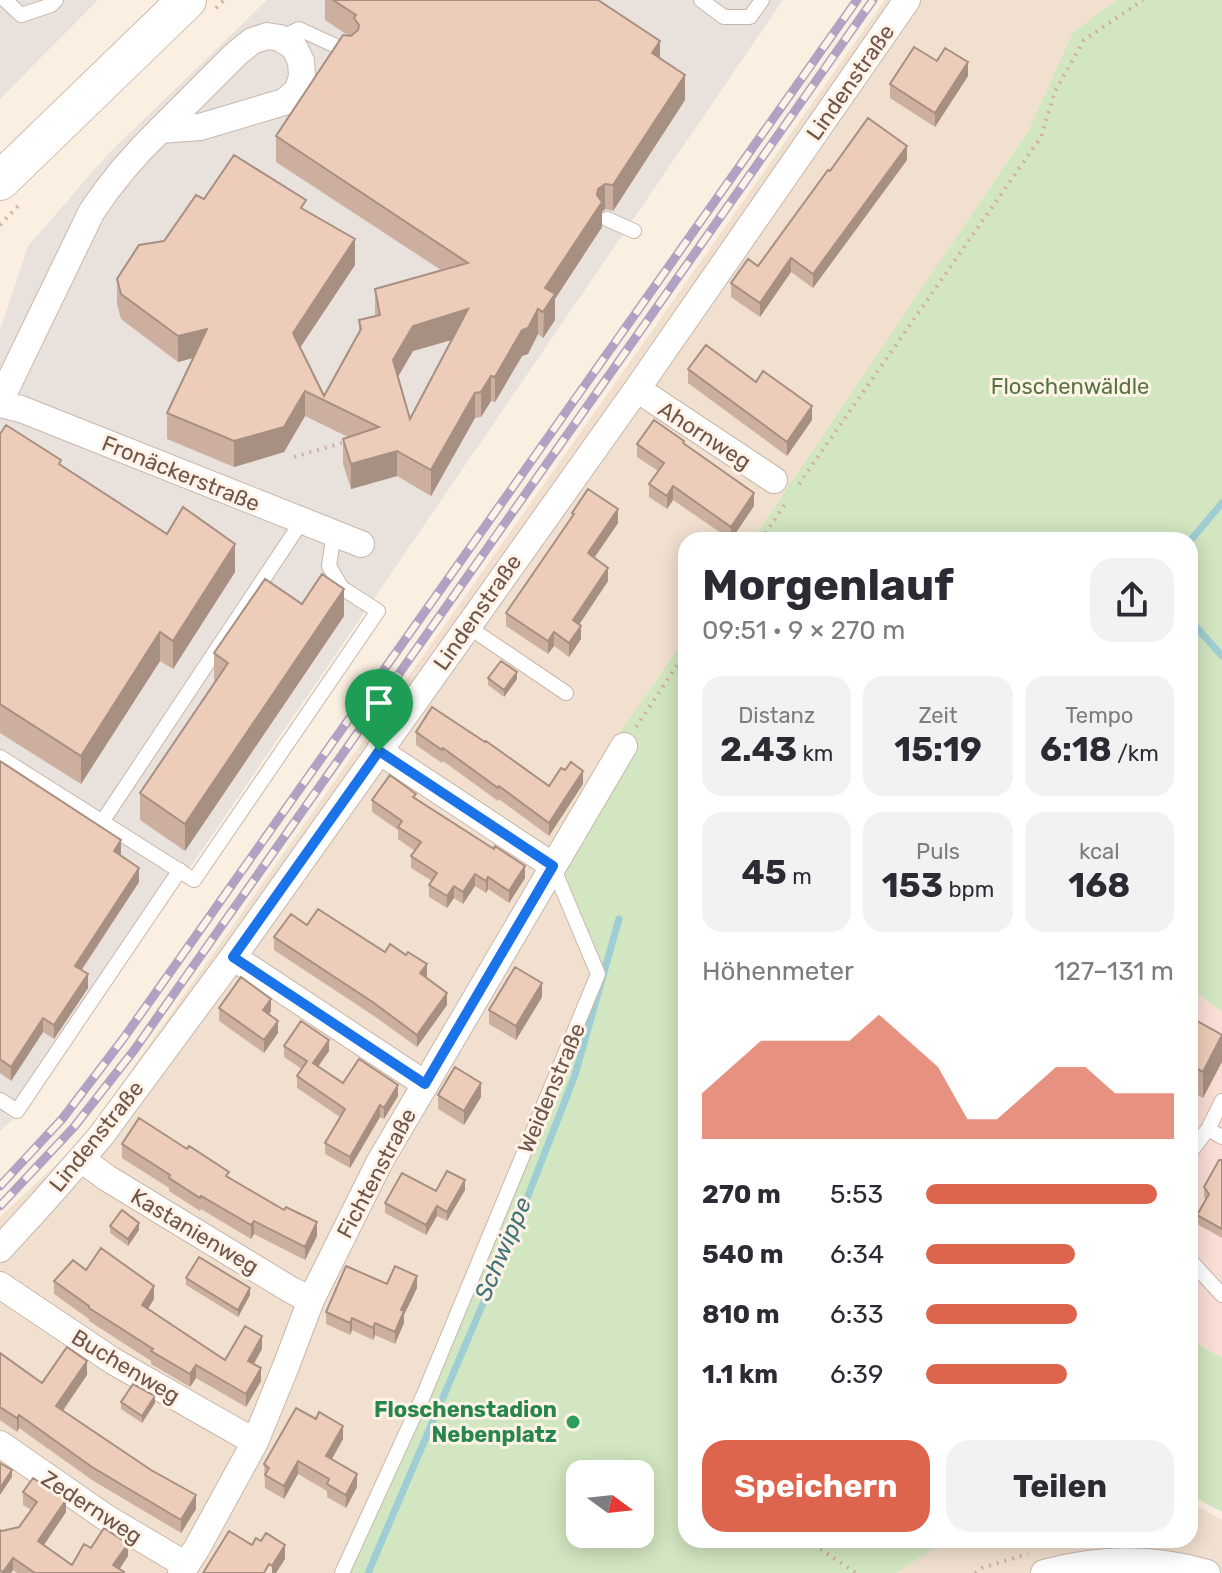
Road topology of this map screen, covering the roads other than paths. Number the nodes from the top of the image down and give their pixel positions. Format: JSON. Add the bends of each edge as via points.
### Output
{"nodes":[{"id":1,"x":5,"y":0,"type":"edge"},
{"id":2,"x":56,"y":0,"type":"edge"},
{"id":3,"x":187,"y":0,"type":"edge"},
{"id":4,"x":701,"y":0,"type":"edge"},
{"id":5,"x":762,"y":0,"type":"edge"},
{"id":6,"x":907,"y":0,"type":"edge"},
{"id":7,"x":280,"y":38,"type":"junction"},
{"id":8,"x":349,"y":52,"type":"edge"},
{"id":9,"x":160,"y":130,"type":"junction"},
{"id":10,"x":0,"y":181,"type":"edge"},
{"id":11,"x":607,"y":219,"type":"dead end"},
{"id":12,"x":634,"y":231,"type":"dead end"},
{"id":13,"x":637,"y":389,"type":"junction"},
{"id":14,"x":0,"y":403,"type":"edge"},
{"id":15,"x":774,"y":480,"type":"dead end"},
{"id":16,"x":302,"y":521,"type":"junction"},
{"id":17,"x":334,"y":533,"type":"junction"},
{"id":18,"x":361,"y":544,"type":"dead end"},
{"id":19,"x":467,"y":626,"type":"junction"},
{"id":20,"x":566,"y":693,"type":"dead end"},
{"id":21,"x":624,"y":746,"type":"road end"},
{"id":22,"x":379,"y":751,"type":"junction"},
{"id":23,"x":0,"y":757,"type":"edge"},
{"id":24,"x":102,"y":822,"type":"junction"},
{"id":25,"x":553,"y":866,"type":"junction"},
{"id":26,"x":180,"y":870,"type":"junction"},
{"id":27,"x":233,"y":957,"type":"junction"},
{"id":28,"x":425,"y":1084,"type":"junction"},
{"id":29,"x":0,"y":1100,"type":"edge"},
{"id":30,"x":1222,"y":1101,"type":"edge"},
{"id":31,"x":1208,"y":1129,"type":"junction"},
{"id":32,"x":1222,"y":1137,"type":"edge"},
{"id":33,"x":1198,"y":1142,"type":"edge"},
{"id":34,"x":81,"y":1159,"type":"junction"},
{"id":35,"x":0,"y":1249,"type":"edge"},
{"id":36,"x":1198,"y":1269,"type":"edge"},
{"id":37,"x":0,"y":1285,"type":"edge"},
{"id":38,"x":1222,"y":1295,"type":"edge"},
{"id":39,"x":311,"y":1300,"type":"junction"},
{"id":40,"x":255,"y":1442,"type":"junction"},
{"id":41,"x":0,"y":1444,"type":"edge"},
{"id":42,"x":184,"y":1569,"type":"edge"},
{"id":43,"x":342,"y":1573,"type":"edge"},
{"id":44,"x":1044,"y":1573,"type":"edge"},
{"id":45,"x":1207,"y":1573,"type":"edge"}],
"edges":[{"from":1,"to":2,"type":"lane","via":[[21,15]]},
{"from":3,"to":10,"type":"main road"},
{"from":4,"to":5,"type":"lane","via":[[724,17],[750,17]]},
{"from":6,"to":13,"type":"street","name":"Lindenstraße"},
{"from":7,"to":8,"type":"lane","via":[[299,29]]},
{"from":7,"to":9,"type":"street","name":"Fronäckerstraße","via":[[252,41]]},
{"from":7,"to":9,"type":"street","via":[[294,47],[302,77],[297,91],[284,102],[200,127]]},
{"from":9,"to":14,"type":"street","name":"Fronäckerstraße","via":[[92,211]]},
{"from":11,"to":12,"type":"lane"},
{"from":13,"to":15,"type":"street","name":"Ahornweg"},
{"from":13,"to":19,"type":"street","name":"Lindenstraße"},
{"from":14,"to":16,"type":"street","name":"Fronäckerstraße"},
{"from":16,"to":17,"type":"street","name":"Fronäckerstraße"},
{"from":16,"to":24,"type":"lane"},
{"from":17,"to":18,"type":"street","name":"Fronäckerstraße"},
{"from":17,"to":26,"type":"lane","via":[[329,566],[342,588],[378,611],[194,880]]},
{"from":19,"to":20,"type":"lane"},
{"from":19,"to":22,"type":"street","name":"Lindenstraße"},
{"from":21,"to":25,"type":"street","name":"Fichtenstraße"},
{"from":22,"to":25,"type":"street"},
{"from":22,"to":27,"type":"street","name":"Lindenstraße"},
{"from":23,"to":24,"type":"lane"},
{"from":24,"to":26,"type":"lane"},
{"from":25,"to":28,"type":"street","name":"Fichtenstraße"},
{"from":25,"to":43,"type":"lane","name":"Weidenstraße","via":[[598,974],[424,1394]]},
{"from":26,"to":29,"type":"lane","via":[[17,1111]]},
{"from":27,"to":28,"type":"street"},
{"from":27,"to":34,"type":"street","name":"Lindenstraße"},
{"from":28,"to":39,"type":"street","name":"Fichtenstraße"},
{"from":30,"to":31,"type":"lane"},
{"from":31,"to":32,"type":"lane"},
{"from":31,"to":33,"type":"lane"},
{"from":34,"to":35,"type":"street","name":"Lindenstraße"},
{"from":34,"to":39,"type":"street","name":"Kastanienweg"},
{"from":36,"to":38,"type":"lane"},
{"from":37,"to":40,"type":"street","name":"Buchenweg","via":[[113,1361]]},
{"from":39,"to":40,"type":"street","name":"Fichtenstraße"},
{"from":40,"to":42,"type":"street","name":"Fichtenstraße"},
{"from":41,"to":42,"type":"street","name":"Zedernweg"},
{"from":44,"to":45,"type":"street","via":[[1142,1561]]}]}
